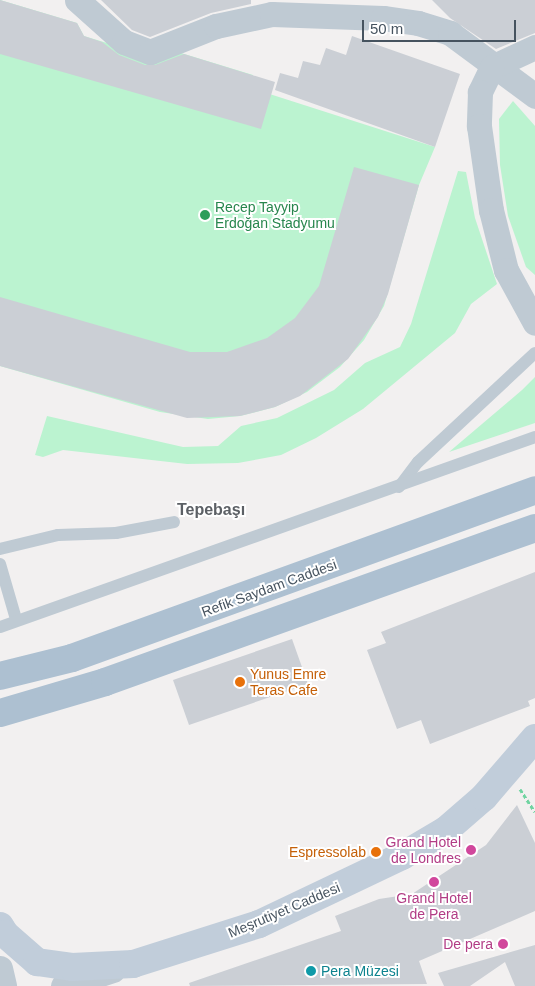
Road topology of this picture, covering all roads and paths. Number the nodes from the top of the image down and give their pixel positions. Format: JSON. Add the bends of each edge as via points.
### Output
{"nodes":[{"id":1,"x":92,"y":4,"type":"edge"},
{"id":2,"x":535,"y":46,"type":"edge"},
{"id":3,"x":492,"y":67,"type":"junction"},
{"id":4,"x":535,"y":96,"type":"edge"},
{"id":5,"x":535,"y":322,"type":"edge"},
{"id":6,"x":535,"y":353,"type":"edge"},
{"id":7,"x":535,"y":437,"type":"edge"},
{"id":8,"x":400,"y":487,"type":"junction"},
{"id":9,"x":535,"y":490,"type":"edge"},
{"id":10,"x":174,"y":522,"type":"dead end"},
{"id":11,"x":535,"y":528,"type":"edge"},
{"id":12,"x":0,"y":549,"type":"edge"},
{"id":13,"x":0,"y":564,"type":"edge"},
{"id":14,"x":16,"y":619,"type":"junction"},
{"id":15,"x":0,"y":627,"type":"edge"},
{"id":16,"x":0,"y":676,"type":"edge"},
{"id":17,"x":0,"y":713,"type":"edge"},
{"id":18,"x":535,"y":738,"type":"edge"},
{"id":19,"x":0,"y":926,"type":"edge"},
{"id":20,"x":133,"y":964,"type":"junction"},
{"id":21,"x":0,"y":968,"type":"edge"},
{"id":22,"x":4,"y":986,"type":"edge"},
{"id":23,"x":63,"y":986,"type":"edge"}],
"edges":[{"from":1,"to":3,"type":"street","via":[[124,42],[150,52],[216,26],[272,14],[383,18],[450,33]]},
{"from":2,"to":3,"type":"street"},
{"from":3,"to":4,"type":"street"},
{"from":3,"to":5,"type":"street","via":[[480,92],[479,126],[491,210],[506,270]]},
{"from":6,"to":8,"type":"lane","via":[[418,462]]},
{"from":7,"to":8,"type":"lane"},
{"from":8,"to":14,"type":"lane"},
{"from":9,"to":16,"type":"main road","name":"Refik Saydam Caddesi","via":[[72,658]]},
{"from":10,"to":12,"type":"lane","via":[[116,533],[58,536]]},
{"from":11,"to":17,"type":"main road","via":[[105,682]]},
{"from":13,"to":14,"type":"lane"},
{"from":14,"to":15,"type":"lane"},
{"from":18,"to":20,"type":"street","name":"Meşrutiyet Caddesi","via":[[484,797],[446,830],[402,856],[259,924]]},
{"from":19,"to":20,"type":"street","name":"Meşrutiyet Caddesi","via":[[37,962],[72,968]]},
{"from":20,"to":23,"type":"street"},
{"from":21,"to":22,"type":"street"}]}
